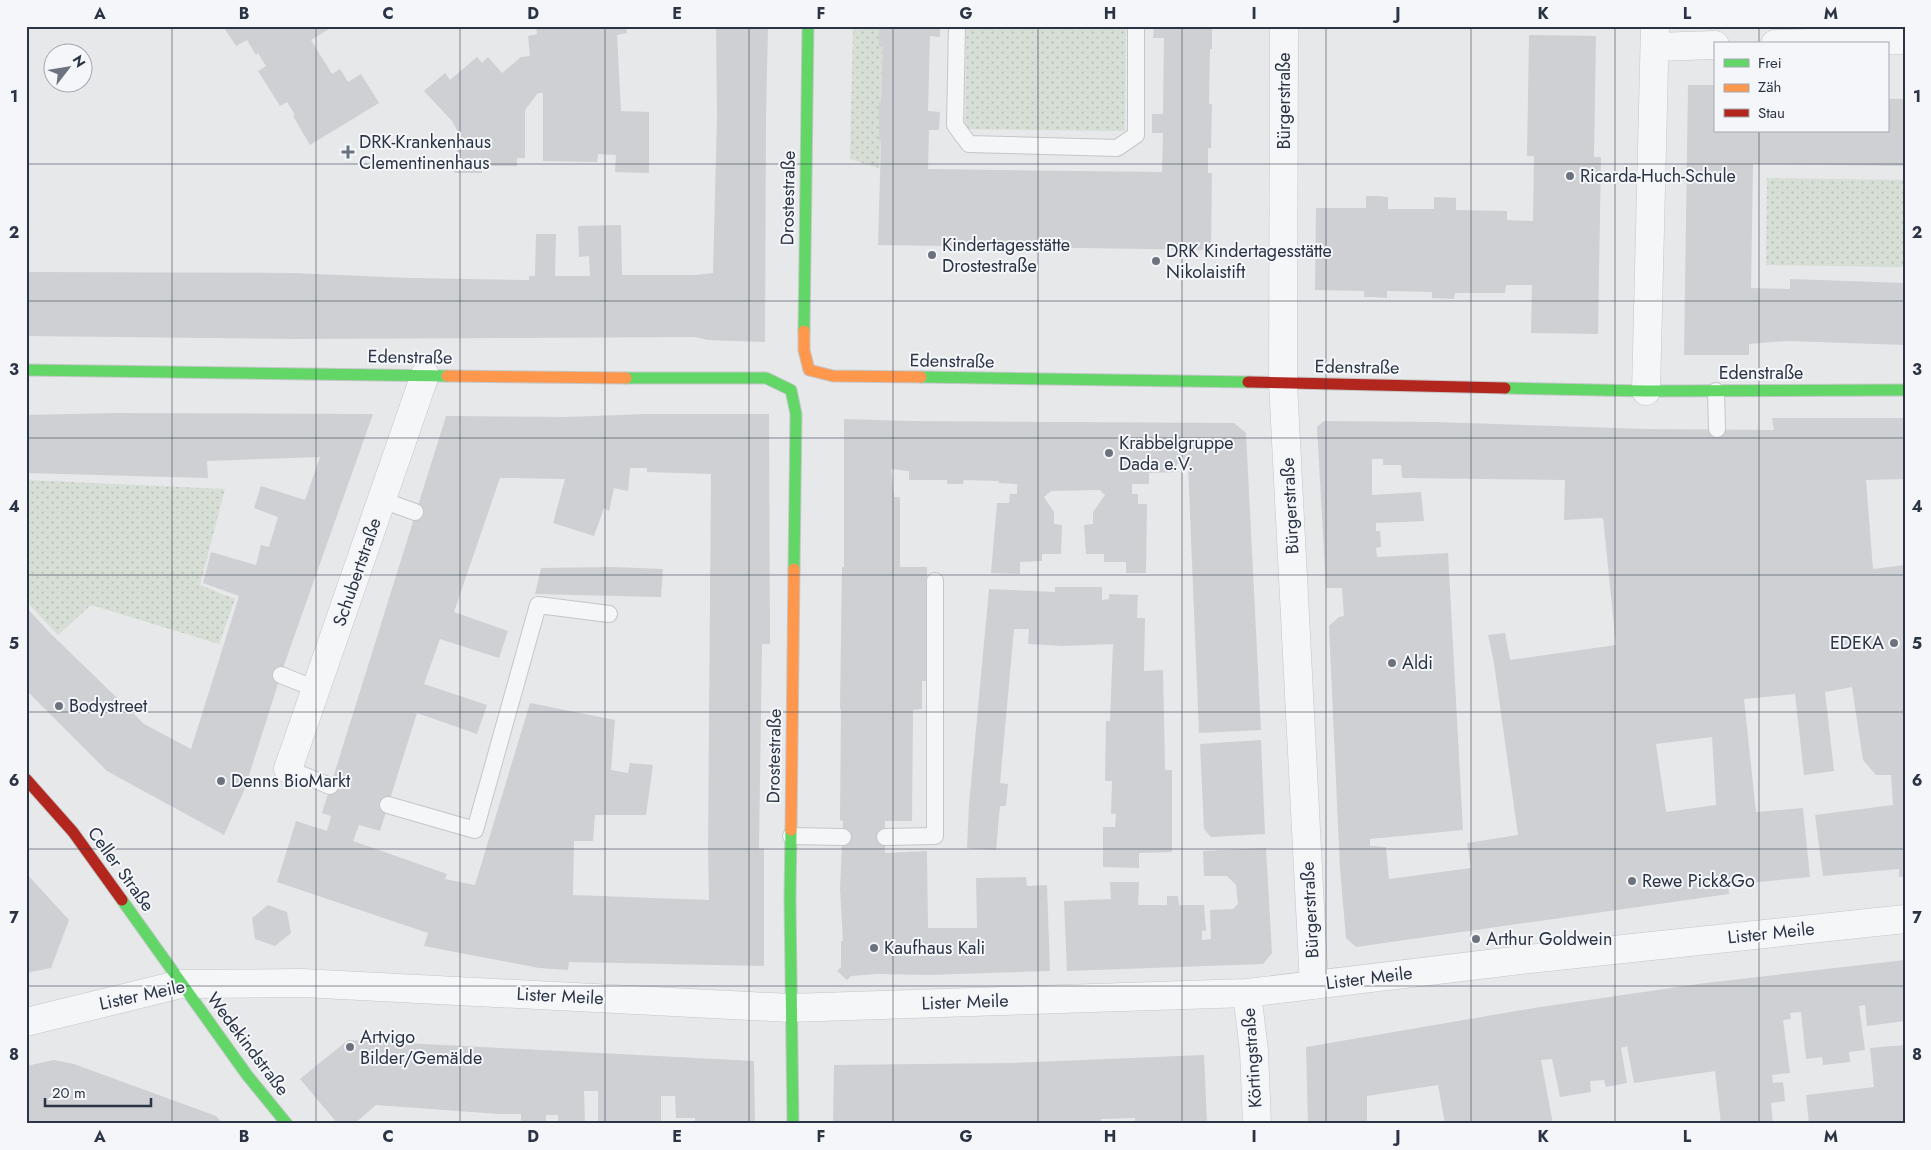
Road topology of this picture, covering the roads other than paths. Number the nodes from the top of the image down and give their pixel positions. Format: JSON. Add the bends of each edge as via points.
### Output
{"nodes":[{"id":1,"x":808,"y":26,"type":"edge"},
{"id":2,"x":957,"y":26,"type":"edge"},
{"id":3,"x":1136,"y":26,"type":"edge"},
{"id":4,"x":1284,"y":26,"type":"edge"},
{"id":5,"x":1655,"y":37,"type":"edge"},
{"id":6,"x":1905,"y":40,"type":"edge"},
{"id":7,"x":1840,"y":42,"type":"edge"},
{"id":8,"x":1714,"y":45,"type":"edge"},
{"id":9,"x":26,"y":370,"type":"edge"},
{"id":10,"x":809,"y":370,"type":"joint"},
{"id":11,"x":425,"y":375,"type":"junction"},
{"id":12,"x":1283,"y":383,"type":"junction"},
{"id":13,"x":790,"y":390,"type":"joint"},
{"id":14,"x":1905,"y":390,"type":"edge"},
{"id":15,"x":1646,"y":391,"type":"junction"},
{"id":16,"x":1716,"y":391,"type":"junction"},
{"id":17,"x":1717,"y":429,"type":"dead end"},
{"id":18,"x":382,"y":500,"type":"junction"},
{"id":19,"x":415,"y":512,"type":"dead end"},
{"id":20,"x":935,"y":581,"type":"dead end"},
{"id":21,"x":609,"y":614,"type":"dead end"},
{"id":22,"x":281,"y":676,"type":"dead end"},
{"id":23,"x":316,"y":689,"type":"junction"},
{"id":24,"x":288,"y":769,"type":"joint"},
{"id":25,"x":26,"y":779,"type":"edge"},
{"id":26,"x":330,"y":786,"type":"dead end"},
{"id":27,"x":388,"y":805,"type":"dead end"},
{"id":28,"x":791,"y":836,"type":"junction"},
{"id":29,"x":843,"y":837,"type":"dead end"},
{"id":30,"x":885,"y":837,"type":"dead end"},
{"id":31,"x":1905,"y":919,"type":"edge"},
{"id":32,"x":181,"y":984,"type":"junction"},
{"id":33,"x":1314,"y":985,"type":"junction"},
{"id":34,"x":1247,"y":993,"type":"junction"},
{"id":35,"x":790,"y":1008,"type":"junction"},
{"id":36,"x":26,"y":1022,"type":"edge"},
{"id":37,"x":287,"y":1124,"type":"edge"},
{"id":38,"x":793,"y":1124,"type":"edge"},
{"id":39,"x":1257,"y":1124,"type":"edge"}],
"edges":[{"from":1,"to":10,"type":"street","name":"Drostestraße","via":[[804,350]]},
{"from":2,"to":3,"type":"lane","via":[[955,125],[969,144],[1117,148],[1136,136]]},
{"from":4,"to":12,"type":"street","name":"Bürgerstraße"},
{"from":5,"to":8,"type":"street"},
{"from":5,"to":15,"type":"street"},
{"from":6,"to":7,"type":"street"},
{"from":9,"to":11,"type":"street","name":"Edenstraße"},
{"from":10,"to":12,"type":"street","name":"Edenstraße","via":[[833,376]]},
{"from":11,"to":13,"type":"street","name":"Edenstraße","via":[[766,378]]},
{"from":11,"to":18,"type":"street","name":"Schubertstraße"},
{"from":12,"to":15,"type":"street","name":"Edenstraße"},
{"from":12,"to":33,"type":"street","name":"Bürgerstraße"},
{"from":13,"to":28,"type":"street","name":"Drostestraße","via":[[796,414]]},
{"from":14,"to":16,"type":"street","name":"Edenstraße"},
{"from":15,"to":16,"type":"street","name":"Edenstraße"},
{"from":16,"to":17,"type":"lane"},
{"from":18,"to":19,"type":"lane"},
{"from":18,"to":23,"type":"street","name":"Schubertstraße"},
{"from":20,"to":30,"type":"lane","via":[[935,836]]},
{"from":21,"to":27,"type":"lane","via":[[538,605],[475,830]]},
{"from":22,"to":23,"type":"lane"},
{"from":23,"to":24,"type":"street","name":"Schubertstraße"},
{"from":24,"to":26,"type":"lane"},
{"from":25,"to":32,"type":"street","name":"Celler Straße","via":[[73,832]]},
{"from":28,"to":29,"type":"lane"},
{"from":28,"to":35,"type":"street","name":"Drostestraße"},
{"from":31,"to":33,"type":"street","name":"Lister Meile"},
{"from":32,"to":35,"type":"street","name":"Lister Meile","via":[[302,983]]},
{"from":32,"to":36,"type":"street","name":"Lister Meile"},
{"from":32,"to":37,"type":"street","name":"Wedekindstraße"},
{"from":33,"to":34,"type":"street","name":"Lister Meile"},
{"from":34,"to":35,"type":"street","name":"Lister Meile"},
{"from":34,"to":39,"type":"street","name":"Körtingstraße","via":[[1254,1051]]},
{"from":35,"to":38,"type":"street","name":"Drostestraße"}]}
